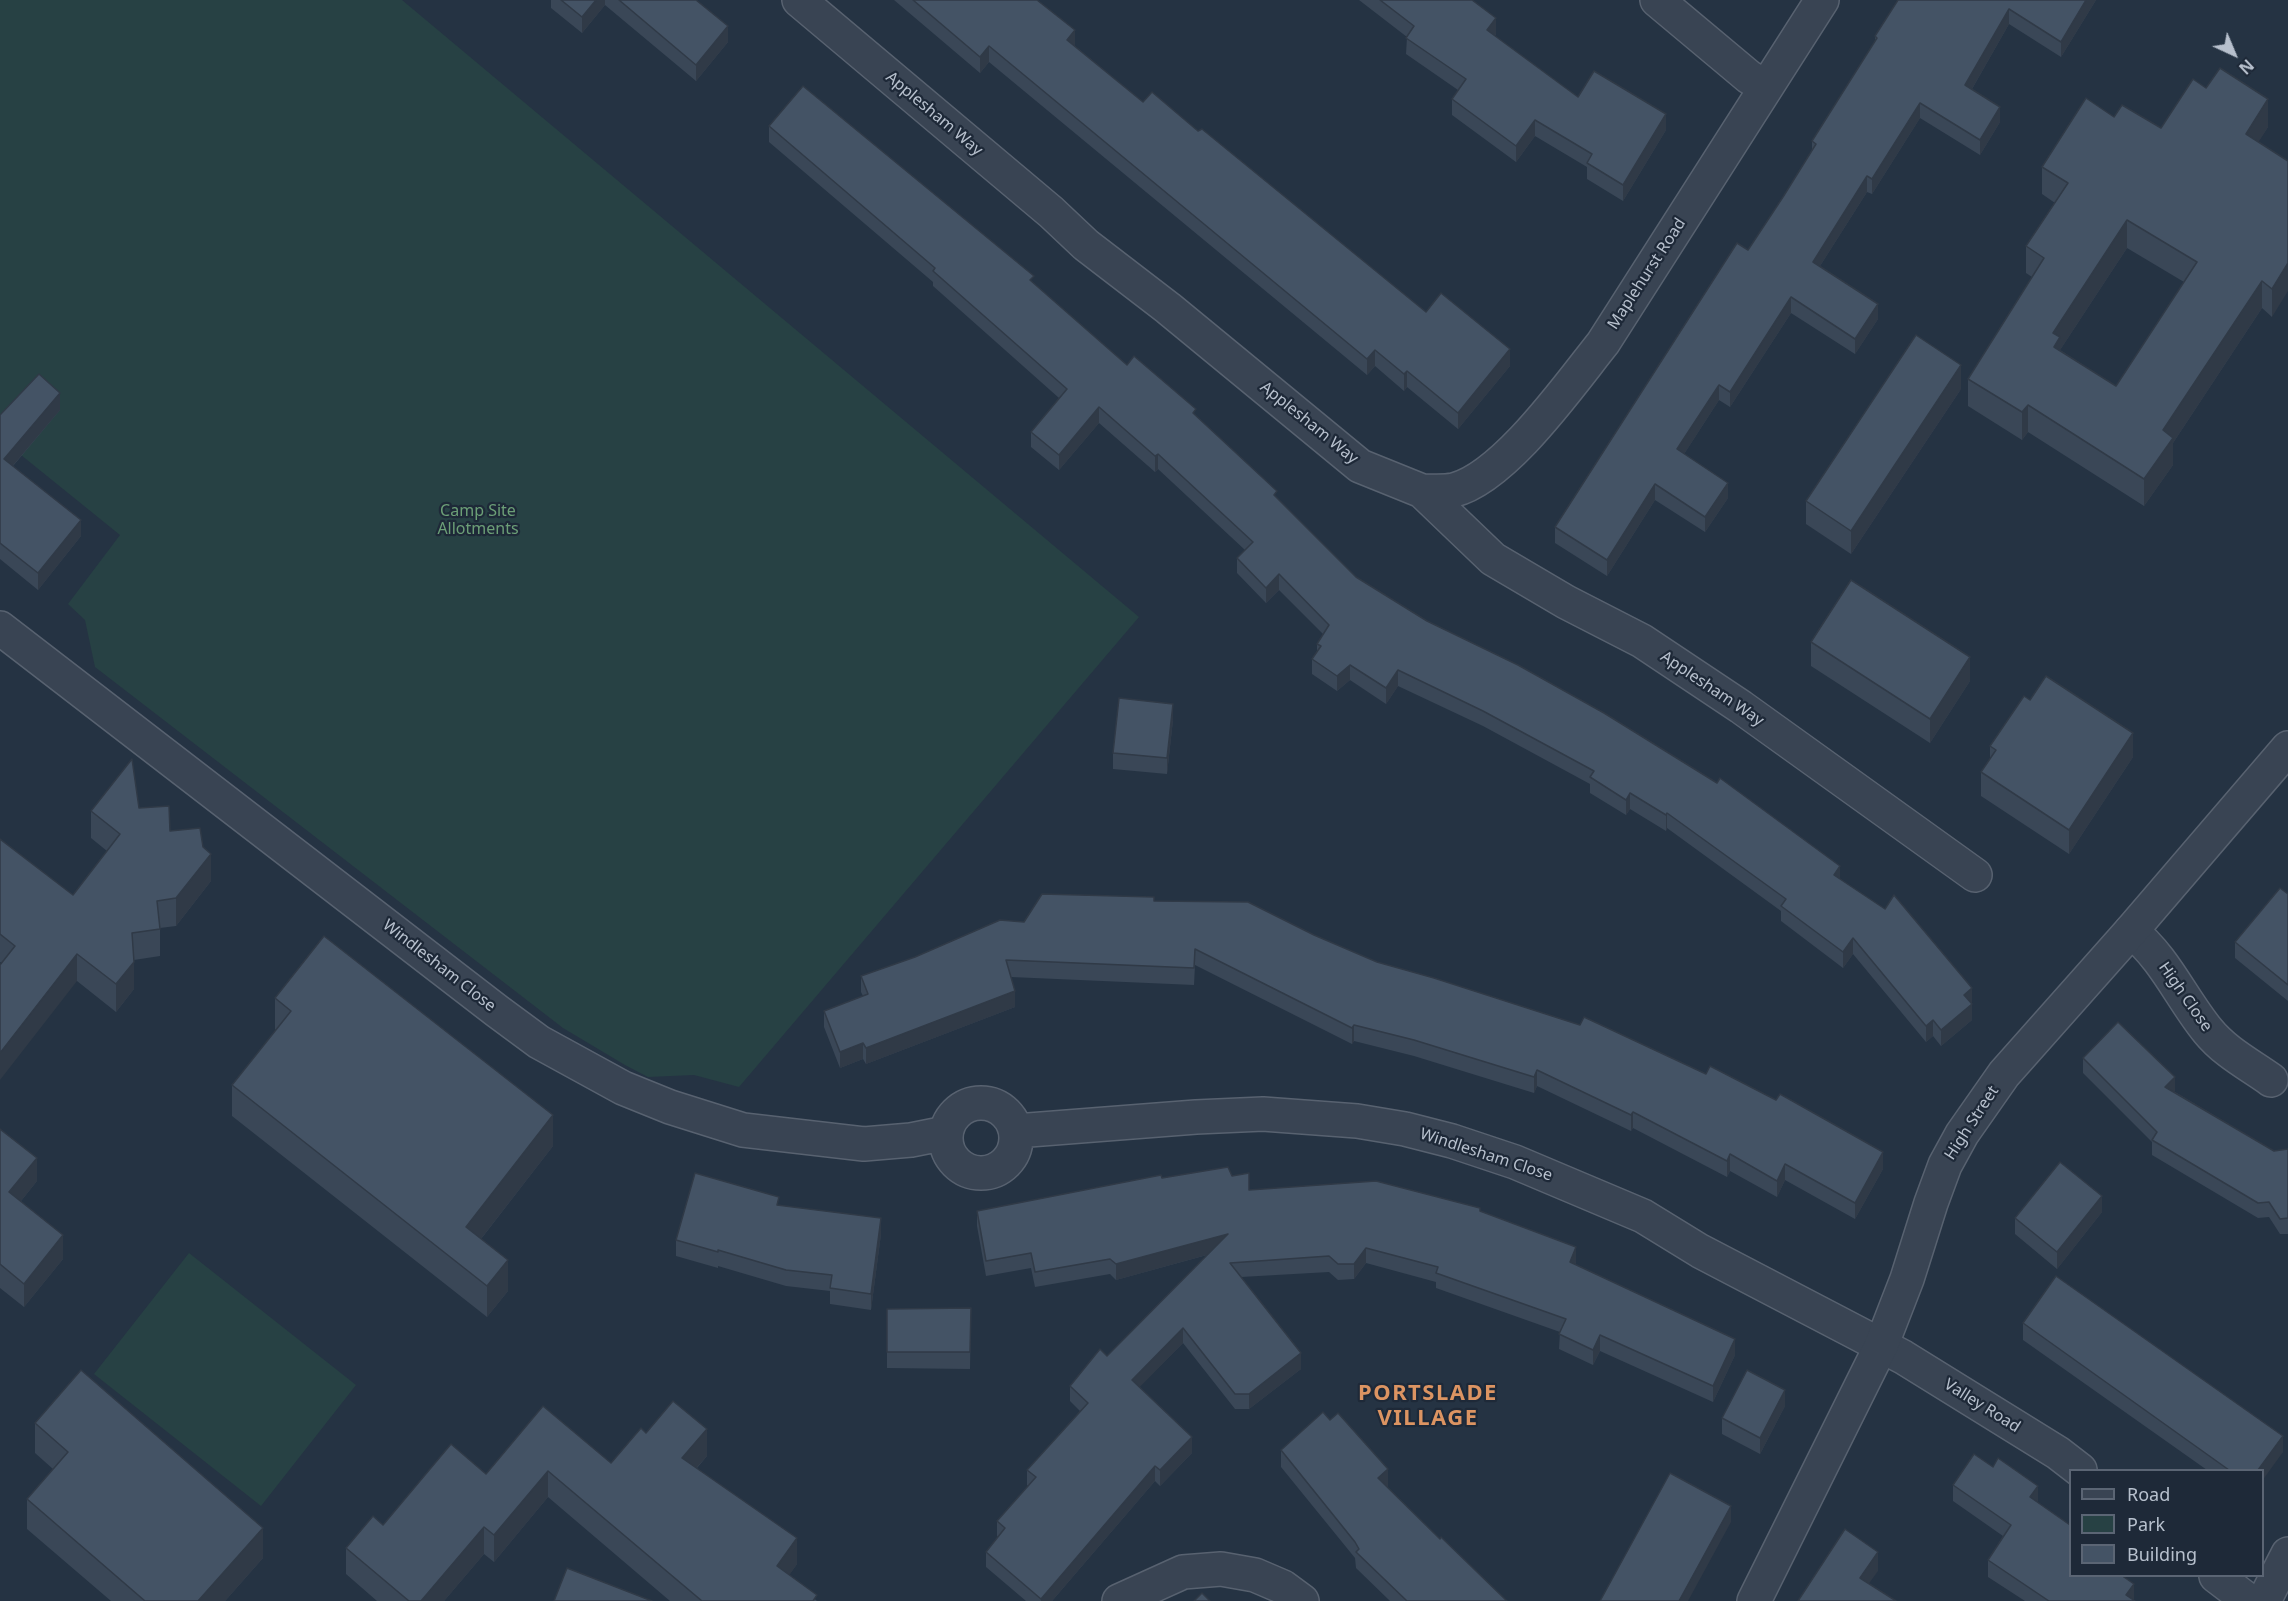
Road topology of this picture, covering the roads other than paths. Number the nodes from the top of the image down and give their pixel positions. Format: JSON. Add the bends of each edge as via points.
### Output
{"nodes":[{"id":1,"x":799,"y":0,"type":"edge"},
{"id":2,"x":1657,"y":0,"type":"edge"},
{"id":3,"x":1821,"y":0,"type":"edge"},
{"id":4,"x":1766,"y":87,"type":"junction"},
{"id":5,"x":1422,"y":491,"type":"junction"},
{"id":6,"x":0,"y":628,"type":"edge"},
{"id":7,"x":2288,"y":748,"type":"edge"},
{"id":8,"x":1975,"y":874,"type":"dead end"},
{"id":9,"x":2131,"y":931,"type":"junction"},
{"id":10,"x":2271,"y":1080,"type":"dead end"},
{"id":11,"x":1016,"y":1131,"type":"junction"},
{"id":12,"x":946,"y":1133,"type":"junction"},
{"id":13,"x":1881,"y":1346,"type":"junction"},
{"id":14,"x":2079,"y":1469,"type":"edge"},
{"id":15,"x":2288,"y":1554,"type":"edge"},
{"id":16,"x":2219,"y":1577,"type":"edge"},
{"id":17,"x":1119,"y":1601,"type":"edge"},
{"id":18,"x":1302,"y":1601,"type":"edge"},
{"id":19,"x":1754,"y":1601,"type":"edge"},
{"id":20,"x":2250,"y":1601,"type":"edge"},
{"id":21,"x":2264,"y":1601,"type":"edge"}],
"edges":[{"from":1,"to":5,"type":"street","name":"Applesham Way","via":[[1086,245],[1360,466]]},
{"from":2,"to":4,"type":"street"},
{"from":3,"to":4,"type":"street","name":"Maplehurst Road"},
{"from":4,"to":5,"type":"street","name":"Maplehurst Road","via":[[1603,343],[1534,429],[1472,482],[1456,489]]},
{"from":5,"to":8,"type":"street","name":"Applesham Way","via":[[1493,559],[1642,641]]},
{"from":6,"to":12,"type":"street","name":"Windlesham Close","via":[[497,1011],[539,1041],[623,1088],[670,1107],[754,1131],[864,1144]]},
{"from":7,"to":9,"type":"street","name":"High Street"},
{"from":9,"to":10,"type":"street","name":"High Close","via":[[2156,956],[2209,1033]]},
{"from":9,"to":13,"type":"street","name":"High Street","via":[[2004,1074],[1962,1134],[1945,1165]]},
{"from":11,"to":12,"type":"street","via":[[1005,1112],[986,1103],[975,1103],[956,1114]]},
{"from":11,"to":12,"type":"street","via":[[1014,1152],[1007,1162],[988,1172],[966,1169],[957,1163]]},
{"from":11,"to":13,"type":"street","name":"Windlesham Close","via":[[1263,1114],[1405,1129],[1515,1162],[1643,1216],[1700,1251]]},
{"from":13,"to":14,"type":"street","name":"Valley Road"},
{"from":13,"to":19,"type":"street","name":"High Street"},
{"from":15,"to":21,"type":"street"},
{"from":16,"to":20,"type":"street"},
{"from":17,"to":18,"type":"street","via":[[1183,1572],[1221,1569],[1255,1575],[1283,1587]]}]}
